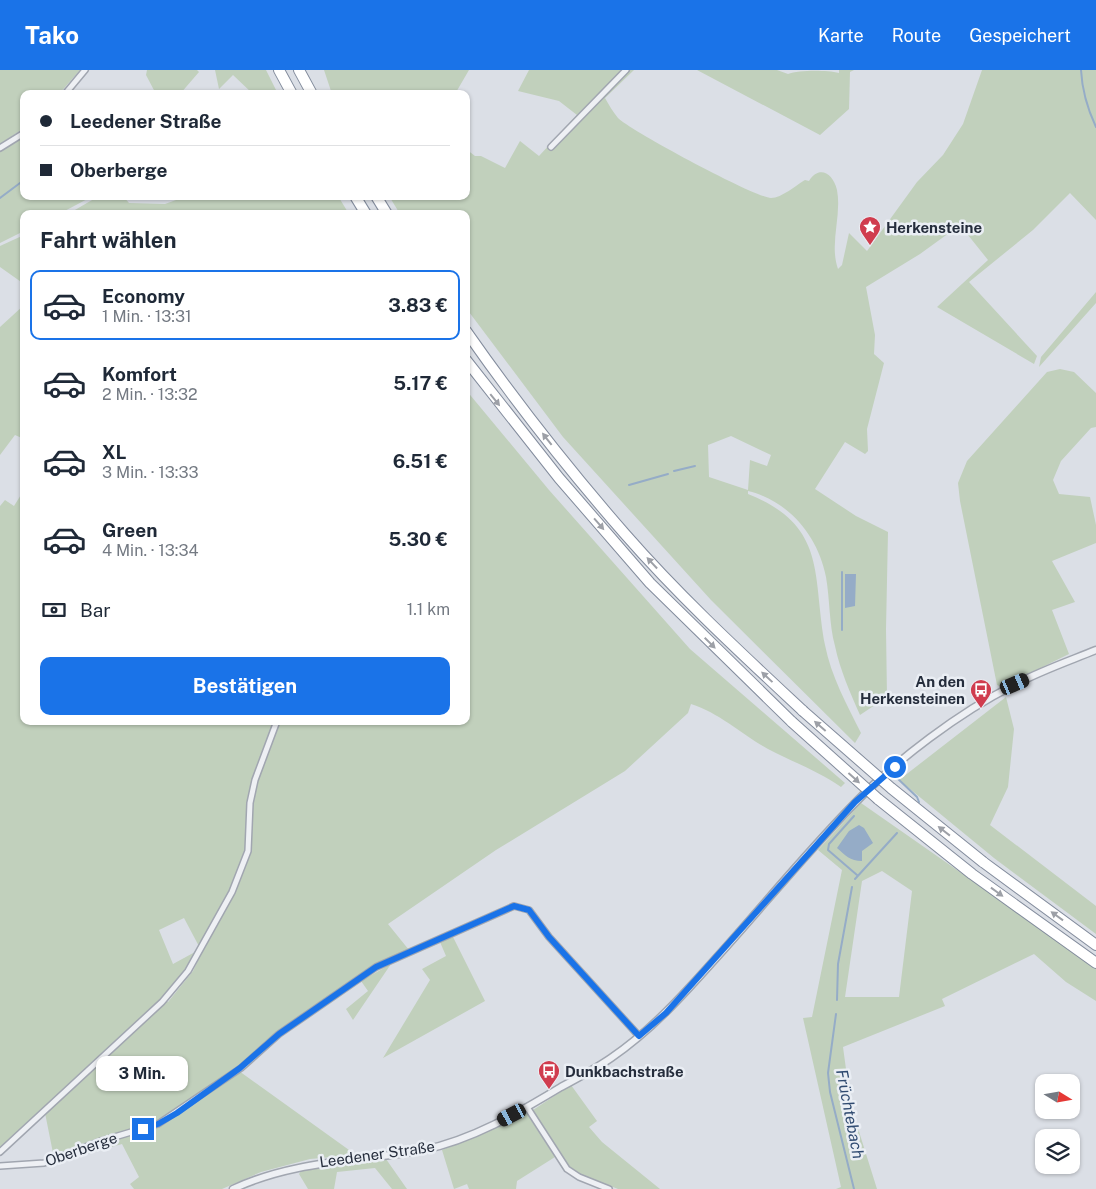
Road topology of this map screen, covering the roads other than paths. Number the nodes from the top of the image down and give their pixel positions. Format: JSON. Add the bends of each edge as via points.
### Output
{"nodes":[{"id":1,"x":86,"y":70,"type":"edge"},
{"id":2,"x":279,"y":70,"type":"edge"},
{"id":3,"x":299,"y":70,"type":"edge"},
{"id":4,"x":626,"y":70,"type":"edge"},
{"id":5,"x":68,"y":90,"type":"edge"},
{"id":6,"x":290,"y":90,"type":"edge"},
{"id":7,"x":310,"y":90,"type":"edge"},
{"id":8,"x":20,"y":135,"type":"edge"},
{"id":9,"x":551,"y":147,"type":"dead end"},
{"id":10,"x":0,"y":148,"type":"edge"},
{"id":11,"x":470,"y":336,"type":"edge"},
{"id":12,"x":470,"y":365,"type":"edge"},
{"id":13,"x":1096,"y":650,"type":"edge"},
{"id":14,"x":276,"y":725,"type":"edge"},
{"id":15,"x":1096,"y":945,"type":"edge"},
{"id":16,"x":1096,"y":963,"type":"edge"},
{"id":17,"x":639,"y":1036,"type":"junction"},
{"id":18,"x":528,"y":1106,"type":"junction"},
{"id":19,"x":0,"y":1152,"type":"edge"},
{"id":20,"x":0,"y":1166,"type":"edge"},
{"id":21,"x":233,"y":1189,"type":"edge"},
{"id":22,"x":608,"y":1189,"type":"edge"}],
"edges":[{"from":1,"to":5,"type":"street"},
{"from":2,"to":6,"type":"highway"},
{"from":3,"to":7,"type":"highway"},
{"from":4,"to":9,"type":"street"},
{"from":8,"to":10,"type":"street"},
{"from":15,"to":11,"type":"highway","one_way":true,"bridge":true,"via":[[983,862],[891,788],[802,711],[688,601],[626,535],[555,449]]},
{"from":12,"to":16,"type":"highway","one_way":true,"bridge":true,"via":[[553,471],[650,583],[792,722],[878,799],[972,874]]},
{"from":13,"to":17,"type":"street","name":"Leedener Straße","via":[[996,695],[935,734],[895,767],[855,802],[666,1013]]},
{"from":14,"to":19,"type":"street","via":[[255,780],[250,803],[248,851],[232,892],[188,971],[162,1002]]},
{"from":17,"to":18,"type":"street","name":"Leedener Straße","via":[[611,1058]]},
{"from":17,"to":20,"type":"street","name":"Oberberge","via":[[549,937],[529,910],[514,906],[376,967],[158,1124],[44,1163]]},
{"from":18,"to":21,"type":"street","name":"Leedener Straße","via":[[480,1132],[438,1146],[310,1164],[258,1178]]},
{"from":18,"to":22,"type":"street","via":[[567,1169]]}]}
